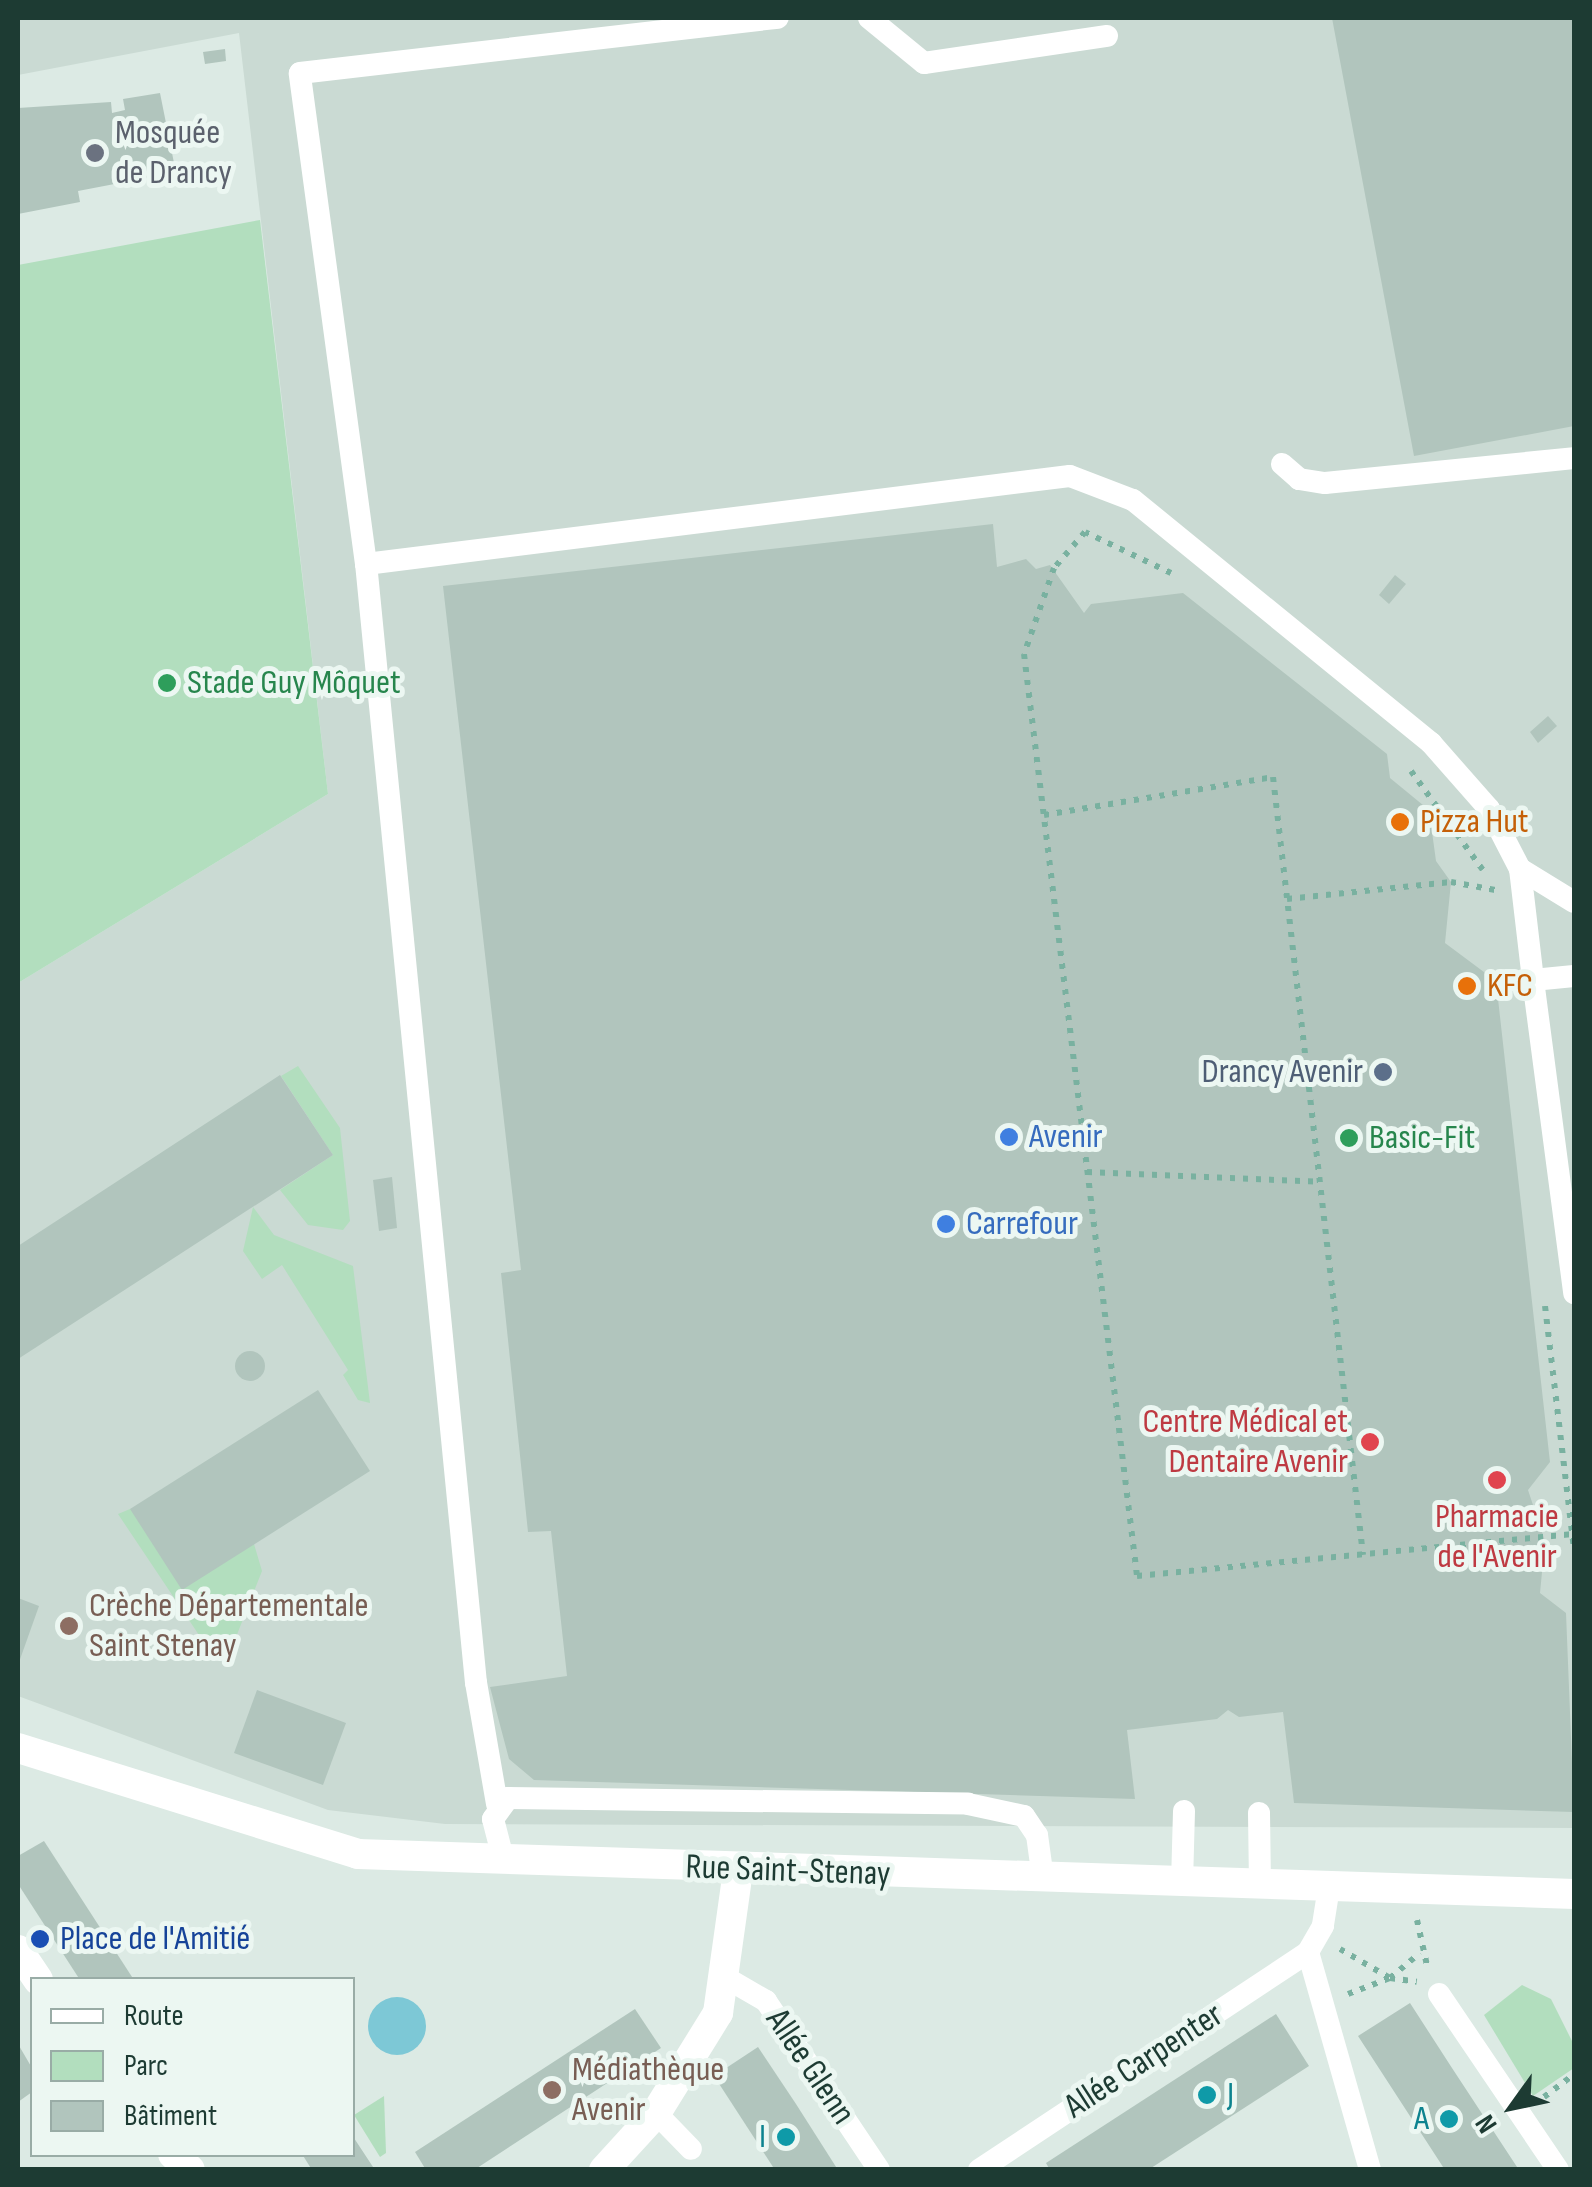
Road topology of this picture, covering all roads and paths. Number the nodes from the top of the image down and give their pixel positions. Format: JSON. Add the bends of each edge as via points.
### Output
{"nodes":[{"id":1,"x":778,"y":18,"type":"edge"},
{"id":2,"x":869,"y":18,"type":"edge"},
{"id":3,"x":1108,"y":36,"type":"dead end"},
{"id":4,"x":1574,"y":458,"type":"edge"},
{"id":5,"x":1282,"y":464,"type":"dead end"},
{"id":6,"x":366,"y":564,"type":"junction"},
{"id":7,"x":1178,"y":576,"type":"dead end"},
{"id":8,"x":1398,"y":756,"type":"dead end"},
{"id":9,"x":1044,"y":816,"type":"junction"},
{"id":10,"x":1520,"y":869,"type":"junction"},
{"id":11,"x":1287,"y":900,"type":"junction"},
{"id":12,"x":1574,"y":902,"type":"edge"},
{"id":13,"x":1574,"y":976,"type":"edge"},
{"id":14,"x":1533,"y":980,"type":"junction"},
{"id":15,"x":1087,"y":1172,"type":"junction"},
{"id":16,"x":1320,"y":1182,"type":"junction"},
{"id":17,"x":1574,"y":1292,"type":"edge"},
{"id":18,"x":1573,"y":1534,"type":"edge"},
{"id":19,"x":1364,"y":1556,"type":"junction"},
{"id":20,"x":18,"y":1748,"type":"edge"},
{"id":21,"x":497,"y":1804,"type":"junction"},
{"id":22,"x":1184,"y":1811,"type":"dead end"},
{"id":23,"x":1259,"y":1813,"type":"dead end"},
{"id":24,"x":503,"y":1858,"type":"junction"},
{"id":25,"x":738,"y":1871,"type":"junction"},
{"id":26,"x":1043,"y":1879,"type":"junction"},
{"id":27,"x":1182,"y":1882,"type":"junction"},
{"id":28,"x":1260,"y":1885,"type":"junction"},
{"id":29,"x":1328,"y":1887,"type":"junction"},
{"id":30,"x":1418,"y":1888,"type":"junction"},
{"id":31,"x":1574,"y":1894,"type":"edge"},
{"id":32,"x":1313,"y":1944,"type":"junction"},
{"id":33,"x":18,"y":1950,"type":"edge"},
{"id":34,"x":1420,"y":1953,"type":"junction"},
{"id":35,"x":1390,"y":1978,"type":"junction"},
{"id":36,"x":30,"y":1979,"type":"edge"},
{"id":37,"x":728,"y":1979,"type":"junction"},
{"id":38,"x":1439,"y":1994,"type":"junction"},
{"id":39,"x":1324,"y":2006,"type":"junction"},
{"id":40,"x":656,"y":2113,"type":"junction"},
{"id":41,"x":690,"y":2149,"type":"dead end"},
{"id":42,"x":604,"y":2170,"type":"edge"},
{"id":43,"x":879,"y":2170,"type":"edge"},
{"id":44,"x":980,"y":2170,"type":"edge"},
{"id":45,"x":1370,"y":2170,"type":"edge"},
{"id":46,"x":1558,"y":2170,"type":"edge"}],
"edges":[{"from":1,"to":6,"type":"lane","via":[[300,73]]},
{"from":2,"to":3,"type":"lane","via":[[924,64]]},
{"from":4,"to":5,"type":"lane","via":[[1325,483],[1299,480]]},
{"from":6,"to":10,"type":"lane","via":[[1070,476],[1132,500],[1431,743],[1489,809]]},
{"from":6,"to":21,"type":"lane","via":[[476,1683]]},
{"from":7,"to":9,"type":"path","via":[[1085,532],[1054,568],[1024,654]]},
{"from":8,"to":11,"type":"path","via":[[1495,890],[1451,882]]},
{"from":9,"to":11,"type":"path","via":[[1272,777]]},
{"from":9,"to":15,"type":"path"},
{"from":10,"to":12,"type":"lane"},
{"from":10,"to":14,"type":"lane"},
{"from":11,"to":16,"type":"path"},
{"from":13,"to":14,"type":"lane"},
{"from":14,"to":17,"type":"lane"},
{"from":15,"to":16,"type":"path"},
{"from":15,"to":19,"type":"path","via":[[1137,1576]]},
{"from":16,"to":19,"type":"path"},
{"from":18,"to":19,"type":"path"},
{"from":20,"to":24,"type":"street","name":"Rue Saint-Stenay","via":[[358,1854]]},
{"from":21,"to":24,"type":"lane"},
{"from":21,"to":26,"type":"lane","via":[[508,1798],[1010,1808],[1037,1836]]},
{"from":22,"to":27,"type":"lane"},
{"from":23,"to":28,"type":"lane"},
{"from":24,"to":25,"type":"street","name":"Rue Saint-Stenay"},
{"from":25,"to":26,"type":"street","name":"Rue Saint-Stenay"},
{"from":25,"to":37,"type":"street"},
{"from":26,"to":27,"type":"street","name":"Rue Saint-Stenay"},
{"from":27,"to":28,"type":"street","name":"Rue Saint-Stenay"},
{"from":28,"to":29,"type":"street","name":"Rue Saint-Stenay"},
{"from":29,"to":30,"type":"street","name":"Rue Saint-Stenay"},
{"from":29,"to":32,"type":"lane"},
{"from":30,"to":31,"type":"street","name":"Rue Saint-Stenay"},
{"from":30,"to":34,"type":"path"},
{"from":32,"to":35,"type":"path"},
{"from":32,"to":39,"type":"lane"},
{"from":32,"to":44,"type":"lane","name":"Allée Carpenter"},
{"from":33,"to":36,"type":"street"},
{"from":34,"to":35,"type":"path"},
{"from":34,"to":38,"type":"path"},
{"from":35,"to":38,"type":"path"},
{"from":35,"to":39,"type":"path"},
{"from":37,"to":40,"type":"street","via":[[699,2047]]},
{"from":37,"to":43,"type":"lane","name":"Allée Glenn","via":[[766,2001]]},
{"from":38,"to":46,"type":"lane"},
{"from":39,"to":45,"type":"lane"},
{"from":40,"to":41,"type":"lane"},
{"from":40,"to":42,"type":"street"}]}
